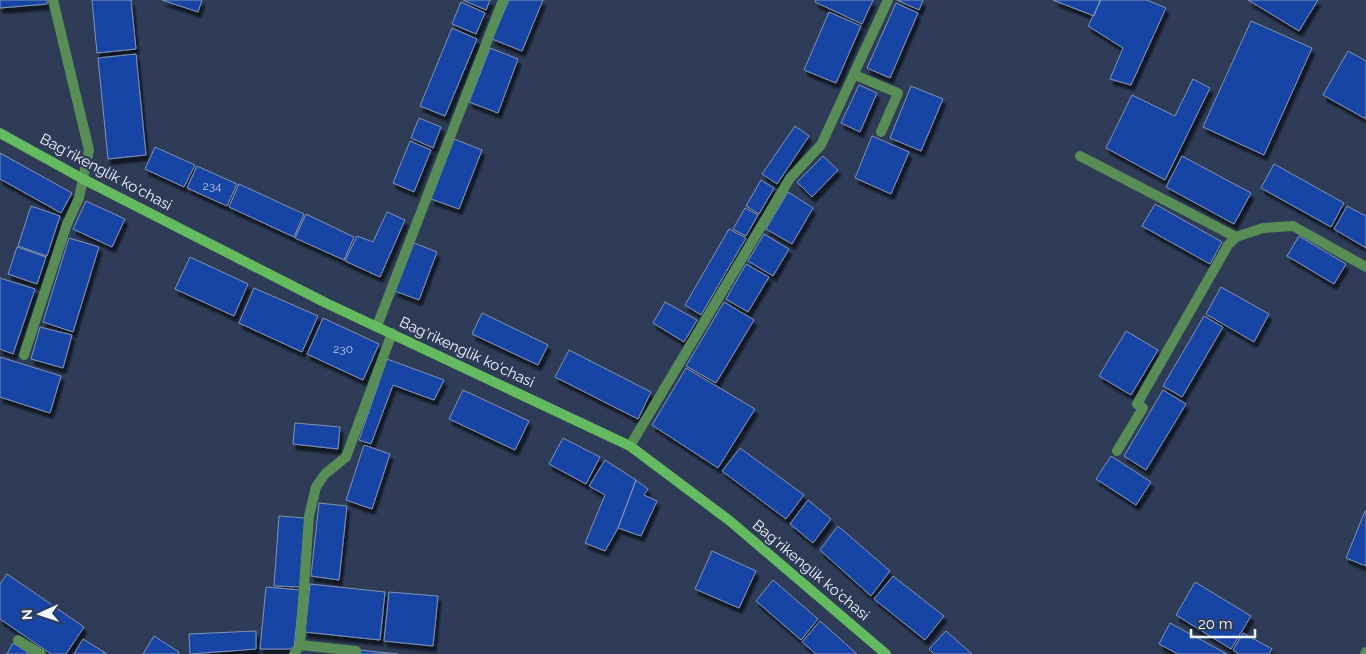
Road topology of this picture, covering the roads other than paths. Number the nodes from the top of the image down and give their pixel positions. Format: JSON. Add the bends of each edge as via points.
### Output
{"nodes":[{"id":1,"x":52,"y":0,"type":"edge"},
{"id":2,"x":503,"y":0,"type":"edge"},
{"id":3,"x":888,"y":0,"type":"edge"},
{"id":4,"x":855,"y":74,"type":"junction"},
{"id":5,"x":882,"y":132,"type":"dead end"},
{"id":6,"x":0,"y":133,"type":"edge"},
{"id":7,"x":1080,"y":156,"type":"dead end"},
{"id":8,"x":83,"y":179,"type":"junction"},
{"id":9,"x":1236,"y":237,"type":"junction"},
{"id":10,"x":1366,"y":267,"type":"edge"},
{"id":11,"x":377,"y":326,"type":"junction"},
{"id":12,"x":392,"y":333,"type":"junction"},
{"id":13,"x":24,"y":355,"type":"dead end"},
{"id":14,"x":630,"y":446,"type":"junction"},
{"id":15,"x":1117,"y":451,"type":"dead end"},
{"id":16,"x":18,"y":640,"type":"dead end"},
{"id":17,"x":297,"y":650,"type":"edge"},
{"id":18,"x":41,"y":654,"type":"edge"},
{"id":19,"x":356,"y":654,"type":"edge"},
{"id":20,"x":886,"y":654,"type":"edge"}],
"edges":[{"from":1,"to":8,"type":"street","via":[[89,150]]},
{"from":2,"to":11,"type":"street"},
{"from":3,"to":4,"type":"street"},
{"from":4,"to":5,"type":"street","via":[[898,93]]},
{"from":4,"to":14,"type":"street","via":[[821,145],[790,178]]},
{"from":6,"to":8,"type":"main road","name":"Bag'rikenglik ko'chasi"},
{"from":7,"to":9,"type":"street"},
{"from":8,"to":11,"type":"main road","name":"Bag'rikenglik ko'chasi"},
{"from":8,"to":13,"type":"street"},
{"from":9,"to":10,"type":"street","via":[[1263,228],[1293,226]]},
{"from":9,"to":15,"type":"street","via":[[1228,245],[1137,404],[1143,408]]},
{"from":11,"to":12,"type":"main road","name":"Bag'rikenglik ko'chasi"},
{"from":12,"to":14,"type":"main road","name":"Bag'rikenglik ko'chasi"},
{"from":12,"to":17,"type":"street","via":[[346,457],[316,487],[309,516]]},
{"from":14,"to":20,"type":"main road","name":"Bag'rikenglik ko'chasi","via":[[730,521]]},
{"from":16,"to":18,"type":"street"},
{"from":17,"to":19,"type":"street","via":[[356,651]]}]}
